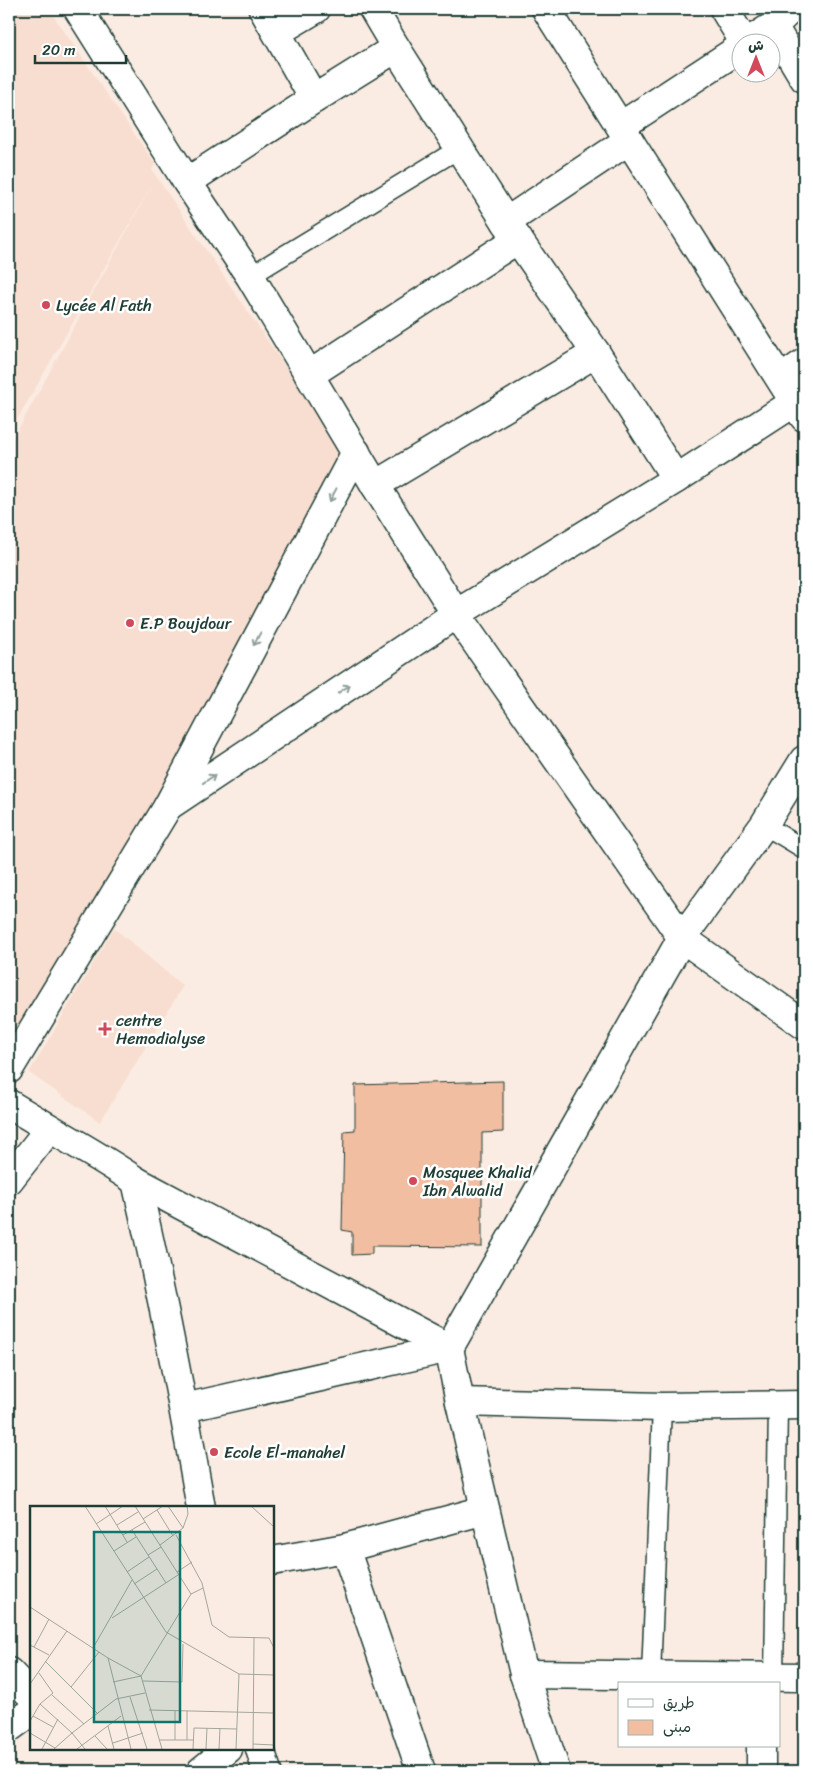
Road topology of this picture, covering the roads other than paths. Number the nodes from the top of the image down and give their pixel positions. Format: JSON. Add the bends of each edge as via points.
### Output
{"nodes":[{"id":1,"x":78,"y":9,"type":"edge"},
{"id":2,"x":263,"y":9,"type":"edge"},
{"id":3,"x":316,"y":9,"type":"edge"},
{"id":4,"x":373,"y":9,"type":"edge"},
{"id":5,"x":546,"y":9,"type":"edge"},
{"id":6,"x":724,"y":9,"type":"edge"},
{"id":7,"x":782,"y":17,"type":"edge"},
{"id":8,"x":277,"y":32,"type":"junction"},
{"id":9,"x":739,"y":32,"type":"edge"},
{"id":10,"x":760,"y":32,"type":"edge"},
{"id":11,"x":396,"y":48,"type":"junction"},
{"id":12,"x":730,"y":55,"type":"edge"},
{"id":13,"x":804,"y":78,"type":"edge"},
{"id":14,"x":314,"y":99,"type":"junction"},
{"id":15,"x":625,"y":133,"type":"junction"},
{"id":16,"x":460,"y":148,"type":"junction"},
{"id":17,"x":187,"y":182,"type":"junction"},
{"id":18,"x":512,"y":230,"type":"junction"},
{"id":19,"x":250,"y":276,"type":"junction"},
{"id":20,"x":596,"y":353,"type":"junction"},
{"id":21,"x":804,"y":363,"type":"edge"},
{"id":22,"x":309,"y":375,"type":"junction"},
{"id":23,"x":781,"y":380,"type":"junction"},
{"id":24,"x":800,"y":410,"type":"edge"},
{"id":25,"x":356,"y":452,"type":"junction"},
{"id":26,"x":676,"y":479,"type":"junction"},
{"id":27,"x":375,"y":485,"type":"junction"},
{"id":28,"x":456,"y":614,"type":"junction"},
{"id":29,"x":804,"y":760,"type":"edge"},
{"id":30,"x":168,"y":806,"type":"junction"},
{"id":31,"x":764,"y":825,"type":"junction"},
{"id":32,"x":804,"y":848,"type":"edge"},
{"id":33,"x":682,"y":938,"type":"junction"},
{"id":34,"x":804,"y":1025,"type":"edge"},
{"id":35,"x":9,"y":1069,"type":"edge"},
{"id":36,"x":9,"y":1104,"type":"edge"},
{"id":37,"x":49,"y":1129,"type":"junction"},
{"id":38,"x":9,"y":1180,"type":"edge"},
{"id":39,"x":136,"y":1181,"type":"junction"},
{"id":40,"x":449,"y":1348,"type":"junction"},
{"id":41,"x":460,"y":1402,"type":"junction"},
{"id":42,"x":791,"y":1405,"type":"edge"},
{"id":43,"x":662,"y":1407,"type":"junction"},
{"id":44,"x":184,"y":1408,"type":"junction"},
{"id":45,"x":201,"y":1506,"type":"edge"},
{"id":46,"x":485,"y":1510,"type":"junction"},
{"id":47,"x":344,"y":1548,"type":"junction"},
{"id":48,"x":274,"y":1560,"type":"edge"},
{"id":49,"x":9,"y":1672,"type":"edge"},
{"id":50,"x":524,"y":1674,"type":"junction"},
{"id":51,"x":651,"y":1675,"type":"junction"},
{"id":52,"x":804,"y":1677,"type":"edge"},
{"id":53,"x":766,"y":1679,"type":"edge"},
{"id":54,"x":30,"y":1693,"type":"edge"},
{"id":55,"x":30,"y":1713,"type":"edge"},
{"id":56,"x":9,"y":1728,"type":"edge"},
{"id":57,"x":761,"y":1748,"type":"edge"},
{"id":58,"x":227,"y":1750,"type":"edge"},
{"id":59,"x":260,"y":1750,"type":"edge"},
{"id":60,"x":201,"y":1771,"type":"edge"},
{"id":61,"x":267,"y":1771,"type":"edge"},
{"id":62,"x":421,"y":1771,"type":"edge"},
{"id":63,"x":556,"y":1771,"type":"edge"},
{"id":64,"x":761,"y":1771,"type":"edge"}],
"edges":[{"from":1,"to":17,"type":"street"},
{"from":2,"to":8,"type":"street"},
{"from":3,"to":8,"type":"street"},
{"from":4,"to":11,"type":"street"},
{"from":5,"to":15,"type":"street"},
{"from":6,"to":9,"type":"street"},
{"from":7,"to":10,"type":"street"},
{"from":7,"to":13,"type":"street"},
{"from":8,"to":14,"type":"street"},
{"from":11,"to":14,"type":"street"},
{"from":11,"to":16,"type":"street"},
{"from":12,"to":15,"type":"street"},
{"from":14,"to":17,"type":"street"},
{"from":15,"to":18,"type":"street"},
{"from":15,"to":23,"type":"street"},
{"from":16,"to":18,"type":"street"},
{"from":16,"to":19,"type":"lane"},
{"from":17,"to":19,"type":"street"},
{"from":18,"to":20,"type":"street"},
{"from":18,"to":22,"type":"street"},
{"from":19,"to":22,"type":"street"},
{"from":20,"to":26,"type":"street"},
{"from":20,"to":27,"type":"street"},
{"from":21,"to":23,"type":"street"},
{"from":22,"to":25,"type":"street"},
{"from":23,"to":24,"type":"street"},
{"from":24,"to":26,"type":"street"},
{"from":25,"to":27,"type":"street"},
{"from":25,"to":30,"type":"street","one_way":true},
{"from":26,"to":28,"type":"street"},
{"from":27,"to":28,"type":"street"},
{"from":30,"to":28,"type":"street","one_way":true},
{"from":28,"to":33,"type":"street"},
{"from":29,"to":31,"type":"street"},
{"from":30,"to":35,"type":"street"},
{"from":31,"to":32,"type":"lane"},
{"from":31,"to":33,"type":"street"},
{"from":33,"to":34,"type":"street"},
{"from":33,"to":40,"type":"street"},
{"from":36,"to":37,"type":"street"},
{"from":37,"to":38,"type":"street"},
{"from":37,"to":39,"type":"street"},
{"from":39,"to":40,"type":"street"},
{"from":39,"to":44,"type":"street"},
{"from":40,"to":41,"type":"street"},
{"from":40,"to":44,"type":"street"},
{"from":41,"to":43,"type":"street"},
{"from":41,"to":46,"type":"street"},
{"from":42,"to":43,"type":"street"},
{"from":42,"to":53,"type":"lane"},
{"from":43,"to":51,"type":"lane"},
{"from":44,"to":45,"type":"street"},
{"from":46,"to":47,"type":"street"},
{"from":46,"to":50,"type":"street"},
{"from":47,"to":48,"type":"street"},
{"from":47,"to":62,"type":"street"},
{"from":49,"to":54,"type":"street"},
{"from":50,"to":51,"type":"street"},
{"from":50,"to":63,"type":"street"},
{"from":51,"to":53,"type":"street"},
{"from":52,"to":53,"type":"street"},
{"from":55,"to":56,"type":"street"},
{"from":57,"to":64,"type":"street"},
{"from":58,"to":60,"type":"street"},
{"from":59,"to":61,"type":"street"}]}
